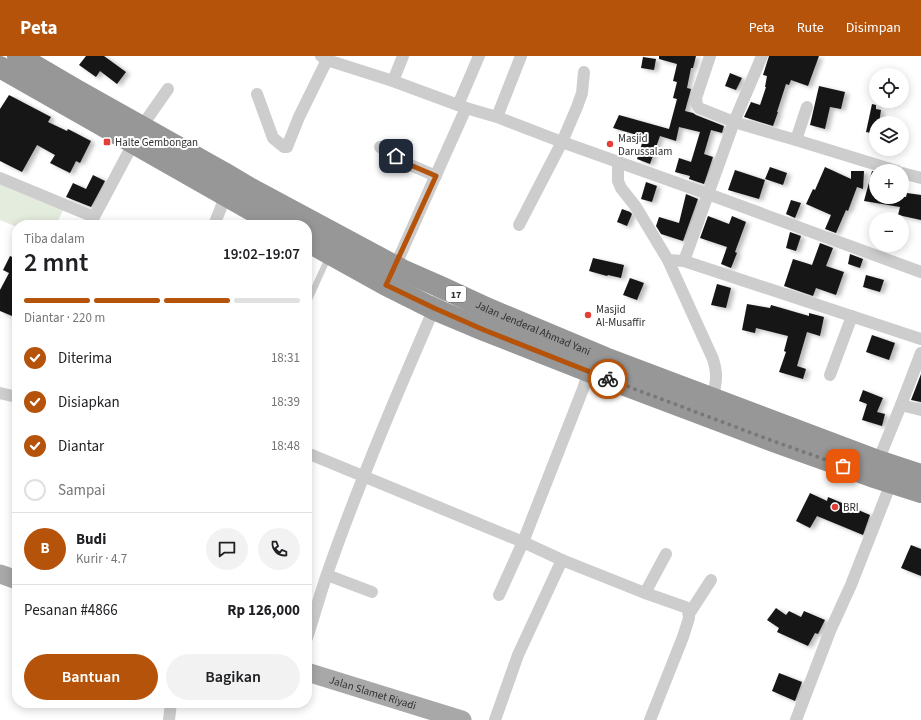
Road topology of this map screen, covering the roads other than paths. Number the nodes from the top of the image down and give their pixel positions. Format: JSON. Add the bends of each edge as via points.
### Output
{"nodes":[{"id":1,"x":18,"y":56,"type":"edge"},
{"id":2,"x":403,"y":56,"type":"edge"},
{"id":3,"x":479,"y":56,"type":"edge"},
{"id":4,"x":521,"y":56,"type":"edge"},
{"id":5,"x":710,"y":56,"type":"edge"},
{"id":6,"x":762,"y":56,"type":"edge"},
{"id":7,"x":331,"y":59,"type":"edge"},
{"id":8,"x":0,"y":67,"type":"edge"},
{"id":9,"x":584,"y":72,"type":"dead end"},
{"id":10,"x":393,"y":82,"type":"junction"},
{"id":11,"x":168,"y":89,"type":"dead end"},
{"id":12,"x":257,"y":94,"type":"dead end"},
{"id":13,"x":462,"y":107,"type":"junction"},
{"id":14,"x":806,"y":107,"type":"dead end"},
{"id":15,"x":497,"y":118,"type":"junction"},
{"id":16,"x":734,"y":122,"type":"junction"},
{"id":17,"x":138,"y":134,"type":"junction"},
{"id":18,"x":796,"y":140,"type":"junction"},
{"id":19,"x":562,"y":142,"type":"junction"},
{"id":20,"x":380,"y":147,"type":"dead end"},
{"id":21,"x":618,"y":162,"type":"junction"},
{"id":22,"x":874,"y":164,"type":"edge"},
{"id":23,"x":909,"y":174,"type":"edge"},
{"id":24,"x":436,"y":176,"type":"junction"},
{"id":25,"x":0,"y":178,"type":"edge"},
{"id":26,"x":921,"y":178,"type":"edge"},
{"id":27,"x":708,"y":194,"type":"junction"},
{"id":28,"x":226,"y":195,"type":"junction"},
{"id":29,"x":90,"y":220,"type":"edge"},
{"id":30,"x":93,"y":220,"type":"edge"},
{"id":31,"x":216,"y":220,"type":"edge"},
{"id":32,"x":269,"y":220,"type":"edge"},
{"id":33,"x":301,"y":220,"type":"edge"},
{"id":34,"x":518,"y":225,"type":"dead end"},
{"id":35,"x":312,"y":227,"type":"edge"},
{"id":36,"x":312,"y":245,"type":"edge"},
{"id":37,"x":330,"y":254,"type":"junction"},
{"id":38,"x":668,"y":260,"type":"junction"},
{"id":39,"x":684,"y":261,"type":"junction"},
{"id":40,"x":921,"y":272,"type":"edge"},
{"id":41,"x":391,"y":276,"type":"junction"},
{"id":42,"x":443,"y":288,"type":"junction"},
{"id":43,"x":312,"y":293,"type":"edge"},
{"id":44,"x":434,"y":308,"type":"junction"},
{"id":45,"x":852,"y":316,"type":"junction"},
{"id":46,"x":921,"y":339,"type":"edge"},
{"id":47,"x":921,"y":353,"type":"edge"},
{"id":48,"x":589,"y":372,"type":"junction"},
{"id":49,"x":830,"y":376,"type":"dead end"},
{"id":50,"x":0,"y":393,"type":"edge"},
{"id":51,"x":12,"y":395,"type":"edge"},
{"id":52,"x":713,"y":398,"type":"junction"},
{"id":53,"x":901,"y":405,"type":"junction"},
{"id":54,"x":921,"y":410,"type":"edge"},
{"id":55,"x":312,"y":456,"type":"edge"},
{"id":56,"x":884,"y":472,"type":"junction"},
{"id":57,"x":921,"y":475,"type":"edge"},
{"id":58,"x":364,"y":476,"type":"junction"},
{"id":59,"x":921,"y":492,"type":"edge"},
{"id":60,"x":523,"y":542,"type":"junction"},
{"id":61,"x":666,"y":554,"type":"dead end"},
{"id":62,"x":562,"y":560,"type":"junction"},
{"id":63,"x":0,"y":574,"type":"edge"},
{"id":64,"x":327,"y":574,"type":"junction"},
{"id":65,"x":12,"y":578,"type":"edge"},
{"id":66,"x":711,"y":580,"type":"dead end"},
{"id":67,"x":372,"y":592,"type":"dead end"},
{"id":68,"x":645,"y":593,"type":"junction"},
{"id":69,"x":499,"y":594,"type":"dead end"},
{"id":70,"x":689,"y":614,"type":"junction"},
{"id":71,"x":312,"y":622,"type":"edge"},
{"id":72,"x":312,"y":674,"type":"edge"},
{"id":73,"x":170,"y":708,"type":"edge"},
{"id":74,"x":169,"y":720,"type":"edge"},
{"id":75,"x":462,"y":720,"type":"edge"},
{"id":76,"x":495,"y":720,"type":"edge"},
{"id":77,"x":650,"y":720,"type":"edge"},
{"id":78,"x":796,"y":720,"type":"edge"}],
"edges":[{"from":1,"to":17,"type":"highway","name":"Jalan Jenderal Ahmad Yani","number":"17","via":[[76,90]]},
{"from":2,"to":10,"type":"street"},
{"from":3,"to":13,"type":"street"},
{"from":4,"to":15,"type":"street"},
{"from":5,"to":16,"type":"street","via":[[696,98],[697,105]]},
{"from":6,"to":16,"type":"street"},
{"from":7,"to":10,"type":"street"},
{"from":7,"to":12,"type":"street","via":[[299,117],[287,147],[273,138]]},
{"from":8,"to":17,"type":"highway","name":"Jalan Jenderal Ahmad Yani","number":"17"},
{"from":9,"to":19,"type":"street","via":[[582,93]]},
{"from":10,"to":13,"type":"street"},
{"from":11,"to":17,"type":"street"},
{"from":13,"to":15,"type":"street"},
{"from":13,"to":24,"type":"street"},
{"from":14,"to":18,"type":"street"},
{"from":15,"to":19,"type":"street"},
{"from":16,"to":18,"type":"street"},
{"from":16,"to":27,"type":"street"},
{"from":17,"to":28,"type":"highway","name":"Jalan Jenderal Ahmad Yani","number":"17"},
{"from":17,"to":30,"type":"street"},
{"from":17,"to":33,"type":"highway","name":"Jalan Jenderal Ahmad Yani","number":"17","via":[[251,189]]},
{"from":18,"to":22,"type":"street"},
{"from":19,"to":21,"type":"street"},
{"from":19,"to":34,"type":"street"},
{"from":20,"to":24,"type":"street","via":[[401,161]]},
{"from":21,"to":27,"type":"street"},
{"from":21,"to":38,"type":"street","via":[[618,181],[621,188],[636,207]]},
{"from":23,"to":26,"type":"street"},
{"from":24,"to":41,"type":"street"},
{"from":25,"to":29,"type":"street"},
{"from":27,"to":39,"type":"street"},
{"from":27,"to":40,"type":"street"},
{"from":28,"to":31,"type":"street"},
{"from":28,"to":32,"type":"highway","name":"Jalan Jenderal Ahmad Yani","number":"17"},
{"from":35,"to":41,"type":"highway","name":"Jalan Jenderal Ahmad Yani","number":"17"},
{"from":36,"to":37,"type":"highway","name":"Jalan Jenderal Ahmad Yani","number":"17"},
{"from":37,"to":41,"type":"highway","name":"Jalan Jenderal Ahmad Yani","number":"17"},
{"from":37,"to":43,"type":"lane"},
{"from":38,"to":39,"type":"street"},
{"from":38,"to":52,"type":"street","via":[[716,368],[717,380]]},
{"from":39,"to":45,"type":"street"},
{"from":41,"to":42,"type":"highway","name":"Jalan Jenderal Ahmad Yani","number":"17"},
{"from":41,"to":44,"type":"highway","name":"Jalan Jenderal Ahmad Yani","number":"17"},
{"from":42,"to":44,"type":"street"},
{"from":42,"to":52,"type":"highway","name":"Jalan Jenderal Ahmad Yani","number":"17","via":[[572,345]]},
{"from":44,"to":48,"type":"highway","name":"Jalan Jenderal Ahmad Yani","number":"17"},
{"from":44,"to":58,"type":"street"},
{"from":45,"to":46,"type":"street"},
{"from":45,"to":49,"type":"street"},
{"from":47,"to":53,"type":"street"},
{"from":48,"to":56,"type":"highway","name":"Jalan Jenderal Ahmad Yani","number":"17","via":[[773,441]]},
{"from":48,"to":60,"type":"street"},
{"from":50,"to":51,"type":"street"},
{"from":52,"to":56,"type":"highway","name":"Jalan Jenderal Ahmad Yani","number":"17"},
{"from":53,"to":54,"type":"street"},
{"from":53,"to":56,"type":"street"},
{"from":55,"to":58,"type":"street"},
{"from":56,"to":57,"type":"highway","name":"Jalan Jenderal Ahmad Yani","number":"17"},
{"from":56,"to":59,"type":"highway","name":"Jalan Jenderal Ahmad Yani","number":"17"},
{"from":56,"to":78,"type":"street","via":[[851,585],[830,631]]},
{"from":58,"to":60,"type":"street"},
{"from":58,"to":64,"type":"street"},
{"from":60,"to":62,"type":"street"},
{"from":60,"to":69,"type":"street"},
{"from":61,"to":68,"type":"street"},
{"from":62,"to":68,"type":"street"},
{"from":62,"to":76,"type":"street","via":[[518,655]]},
{"from":63,"to":65,"type":"main road"},
{"from":64,"to":67,"type":"street"},
{"from":64,"to":71,"type":"street"},
{"from":66,"to":70,"type":"street"},
{"from":68,"to":70,"type":"street","via":[[685,607]]},
{"from":70,"to":77,"type":"street","via":[[683,637]]},
{"from":72,"to":75,"type":"main road","name":"Jalan Slamet Riyadi"},
{"from":73,"to":74,"type":"street"}]}
